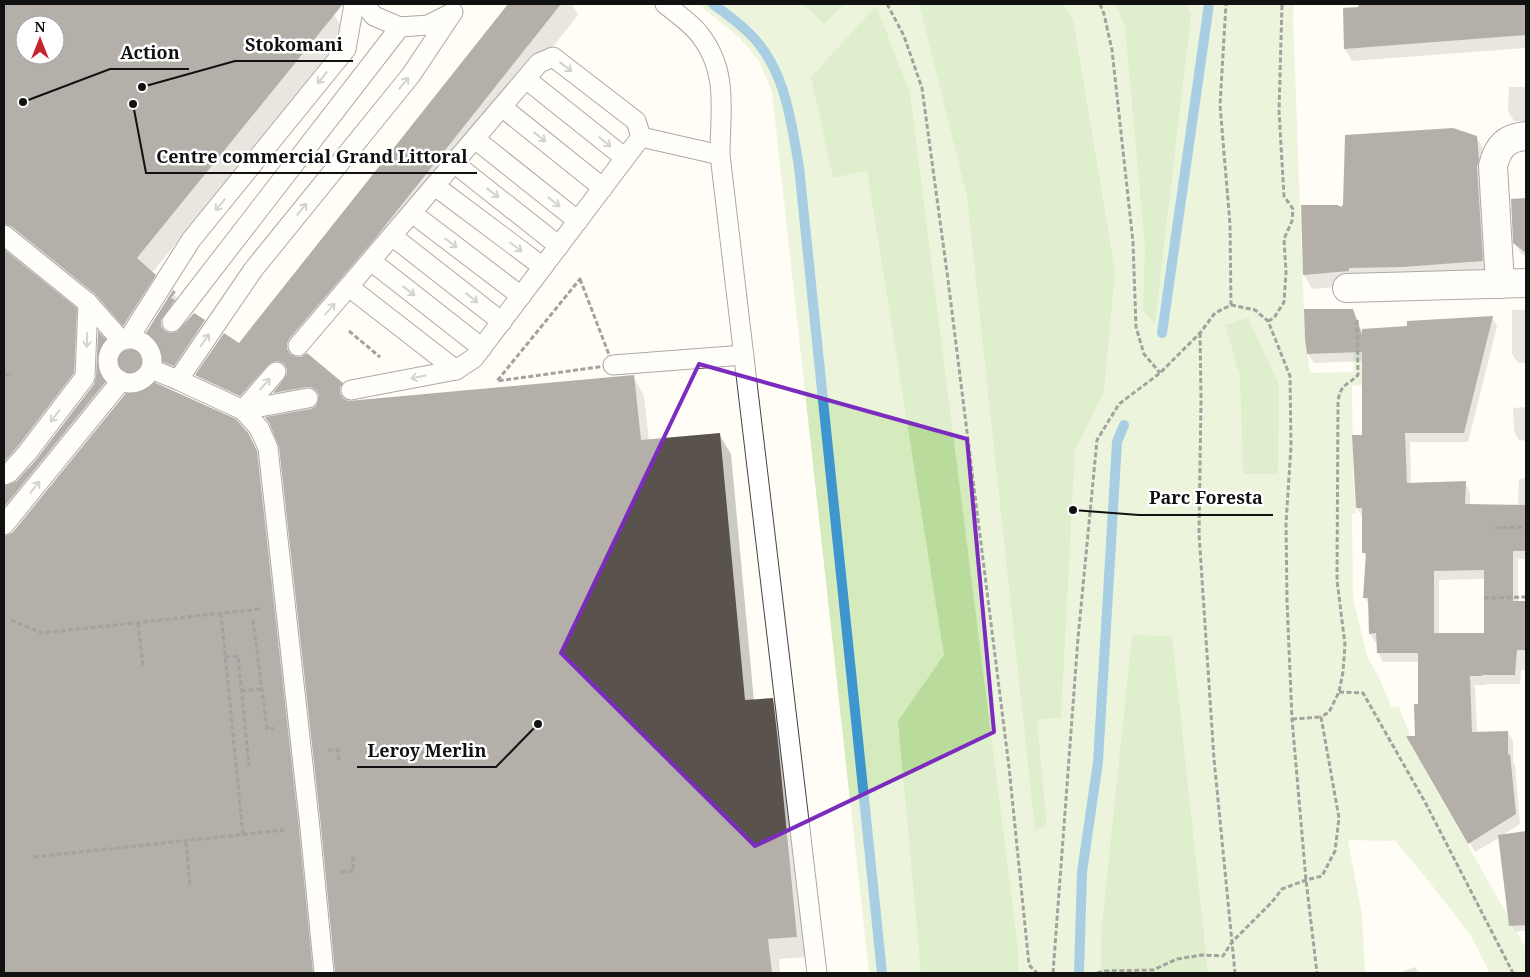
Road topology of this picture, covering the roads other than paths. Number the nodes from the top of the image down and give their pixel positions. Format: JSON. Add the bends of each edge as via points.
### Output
{"nodes":[{"id":1,"x":354,"y":4,"type":"edge"},
{"id":2,"x":364,"y":4,"type":"edge"},
{"id":3,"x":665,"y":4,"type":"edge"},
{"id":4,"x":457,"y":8,"type":"edge"},
{"id":5,"x":400,"y":26,"type":"junction"},
{"id":6,"x":526,"y":79,"type":"junction"},
{"id":7,"x":502,"y":107,"type":"junction"},
{"id":8,"x":1526,"y":136,"type":"edge"},
{"id":9,"x":641,"y":137,"type":"junction"},
{"id":10,"x":475,"y":139,"type":"junction"},
{"id":11,"x":720,"y":154,"type":"junction"},
{"id":12,"x":626,"y":158,"type":"junction"},
{"id":13,"x":454,"y":163,"type":"junction"},
{"id":14,"x":435,"y":186,"type":"junction"},
{"id":15,"x":603,"y":188,"type":"junction"},
{"id":16,"x":412,"y":213,"type":"junction"},
{"id":17,"x":578,"y":221,"type":"junction"},
{"id":18,"x":4,"y":235,"type":"edge"},
{"id":19,"x":392,"y":236,"type":"junction"},
{"id":20,"x":559,"y":246,"type":"junction"},
{"id":21,"x":371,"y":261,"type":"junction"},
{"id":22,"x":543,"y":267,"type":"junction"},
{"id":23,"x":1526,"y":283,"type":"edge"},
{"id":24,"x":1500,"y":284,"type":"junction"},
{"id":25,"x":349,"y":287,"type":"junction"},
{"id":26,"x":1351,"y":288,"type":"road end"},
{"id":27,"x":521,"y":296,"type":"junction"},
{"id":28,"x":88,"y":303,"type":"junction"},
{"id":29,"x":172,"y":322,"type":"dead end"},
{"id":30,"x":502,"y":322,"type":"junction"},
{"id":31,"x":125,"y":339,"type":"junction"},
{"id":32,"x":298,"y":346,"type":"dead end"},
{"id":33,"x":482,"y":348,"type":"junction"},
{"id":34,"x":744,"y":355,"type":"junction"},
{"id":35,"x":613,"y":365,"type":"road end"},
{"id":36,"x":151,"y":369,"type":"junction"},
{"id":37,"x":456,"y":370,"type":"junction"},
{"id":38,"x":276,"y":372,"type":"dead end"},
{"id":39,"x":85,"y":377,"type":"junction"},
{"id":40,"x":116,"y":377,"type":"junction"},
{"id":41,"x":178,"y":380,"type":"junction"},
{"id":42,"x":351,"y":390,"type":"dead end"},
{"id":43,"x":308,"y":398,"type":"dead end"},
{"id":44,"x":243,"y":410,"type":"junction"},
{"id":45,"x":4,"y":475,"type":"edge"},
{"id":46,"x":4,"y":525,"type":"edge"},
{"id":47,"x":324,"y":973,"type":"edge"},
{"id":48,"x":817,"y":973,"type":"edge"}],
"edges":[{"from":1,"to":31,"type":"lane","one_way":true,"via":[[346,48],[191,240]]},
{"from":2,"to":5,"type":"lane","via":[[374,16]]},
{"from":3,"to":11,"type":"lane","via":[[700,34],[720,74]]},
{"from":4,"to":5,"type":"lane","via":[[428,26]]},
{"from":41,"to":4,"type":"lane","one_way":true,"via":[[253,270],[411,75]]},
{"from":5,"to":29,"type":"lane"},
{"from":6,"to":7,"type":"lane"},
{"from":6,"to":9,"type":"lane","one_way":true,"via":[[539,63],[553,57],[636,121]]},
{"from":6,"to":12,"type":"lane","one_way":true},
{"from":7,"to":10,"type":"lane"},
{"from":7,"to":15,"type":"lane","one_way":true},
{"from":8,"to":24,"type":"street","via":[[1503,144],[1493,166]]},
{"from":9,"to":11,"type":"lane"},
{"from":9,"to":12,"type":"lane"},
{"from":10,"to":13,"type":"lane"},
{"from":10,"to":17,"type":"lane","one_way":true},
{"from":11,"to":34,"type":"lane"},
{"from":12,"to":15,"type":"lane"},
{"from":13,"to":14,"type":"lane"},
{"from":13,"to":20,"type":"lane","one_way":true},
{"from":14,"to":16,"type":"lane"},
{"from":14,"to":22,"type":"lane","one_way":true},
{"from":15,"to":17,"type":"lane"},
{"from":16,"to":19,"type":"lane"},
{"from":16,"to":27,"type":"lane","one_way":true},
{"from":17,"to":20,"type":"lane"},
{"from":18,"to":28,"type":"lane"},
{"from":19,"to":21,"type":"lane"},
{"from":19,"to":30,"type":"lane","one_way":true},
{"from":20,"to":22,"type":"lane"},
{"from":21,"to":25,"type":"lane"},
{"from":21,"to":33,"type":"lane","one_way":true},
{"from":22,"to":27,"type":"lane"},
{"from":23,"to":24,"type":"street"},
{"from":24,"to":26,"type":"street"},
{"from":32,"to":25,"type":"lane","one_way":true},
{"from":25,"to":37,"type":"lane"},
{"from":27,"to":30,"type":"lane"},
{"from":28,"to":31,"type":"lane"},
{"from":28,"to":39,"type":"lane","one_way":true},
{"from":30,"to":33,"type":"lane"},
{"from":31,"to":36,"type":"lane","via":[[144,342],[152,356]]},
{"from":31,"to":40,"type":"lane","via":[[110,350],[108,358],[108,366]]},
{"from":33,"to":37,"type":"lane"},
{"from":34,"to":35,"type":"lane"},
{"from":34,"to":48,"type":"lane"},
{"from":36,"to":40,"type":"lane","via":[[142,380],[128,383]]},
{"from":36,"to":41,"type":"lane"},
{"from":37,"to":42,"type":"lane","one_way":true},
{"from":44,"to":38,"type":"lane","one_way":true},
{"from":39,"to":40,"type":"lane"},
{"from":39,"to":45,"type":"lane","one_way":true,"via":[[27,453]]},
{"from":46,"to":40,"type":"lane","one_way":true},
{"from":41,"to":44,"type":"lane"},
{"from":43,"to":44,"type":"lane"},
{"from":44,"to":47,"type":"lane","via":[[259,428],[268,448]]}]}
